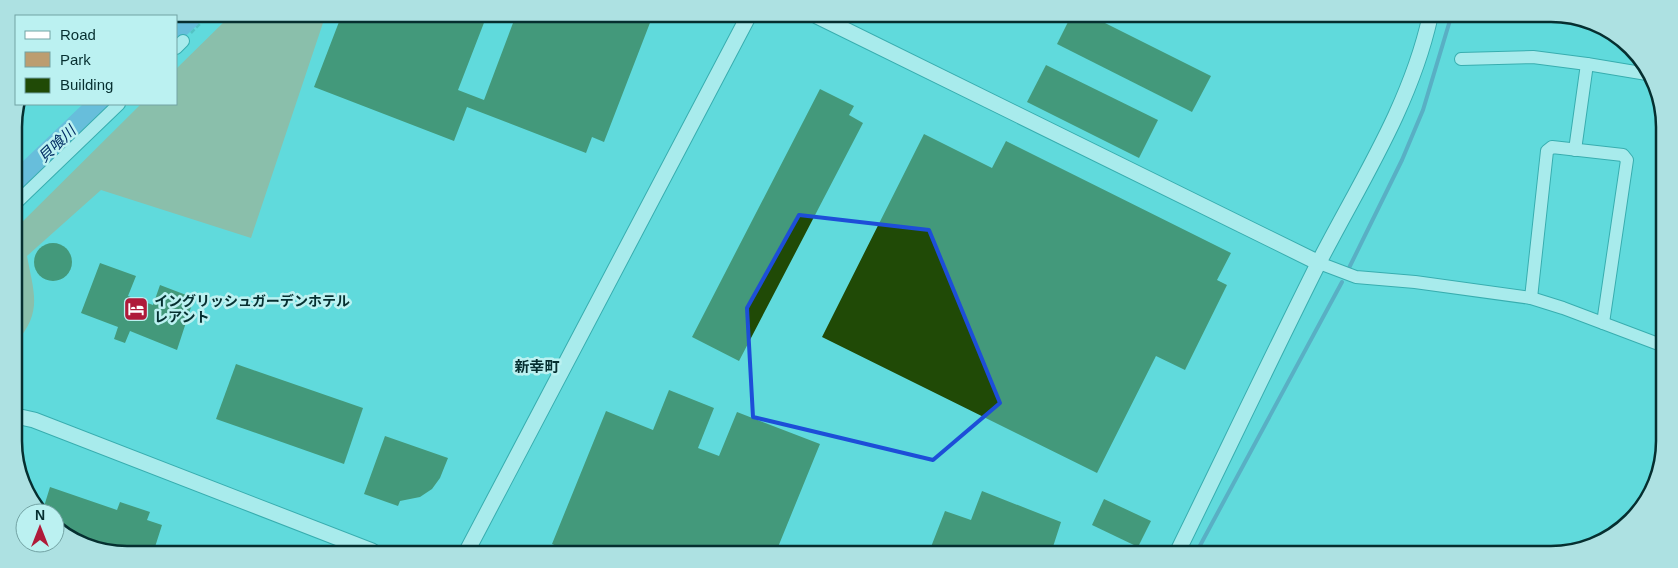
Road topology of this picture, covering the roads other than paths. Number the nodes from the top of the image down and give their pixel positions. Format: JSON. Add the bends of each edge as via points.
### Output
{"nodes":[{"id":1,"x":745,"y":22,"type":"edge"},
{"id":2,"x":830,"y":22,"type":"edge"},
{"id":3,"x":1429,"y":22,"type":"edge"},
{"id":4,"x":1461,"y":59,"type":"dead end"},
{"id":5,"x":1587,"y":64,"type":"junction"},
{"id":6,"x":1640,"y":73,"type":"edge"},
{"id":7,"x":118,"y":105,"type":"edge"},
{"id":8,"x":1575,"y":150,"type":"junction"},
{"id":9,"x":23,"y":197,"type":"edge"},
{"id":10,"x":1319,"y":263,"type":"junction"},
{"id":11,"x":1531,"y":298,"type":"junction"},
{"id":12,"x":1603,"y":323,"type":"junction"},
{"id":13,"x":1656,"y":343,"type":"edge"},
{"id":14,"x":22,"y":418,"type":"edge"},
{"id":15,"x":1182,"y":545,"type":"edge"},
{"id":16,"x":359,"y":546,"type":"edge"},
{"id":17,"x":470,"y":546,"type":"edge"}],
"edges":[{"from":1,"to":17,"type":"street"},
{"from":2,"to":10,"type":"street"},
{"from":3,"to":10,"type":"street","via":[[1416,67],[1388,134]]},
{"from":4,"to":5,"type":"street","via":[[1533,57]]},
{"from":5,"to":6,"type":"street"},
{"from":5,"to":8,"type":"street"},
{"from":7,"to":9,"type":"street"},
{"from":8,"to":11,"type":"street","via":[[1552,147],[1547,151]]},
{"from":8,"to":12,"type":"street","via":[[1623,155],[1627,160]]},
{"from":10,"to":11,"type":"street","via":[[1356,277]]},
{"from":10,"to":15,"type":"street"},
{"from":11,"to":12,"type":"street"},
{"from":12,"to":13,"type":"street"},
{"from":14,"to":16,"type":"street"}]}
